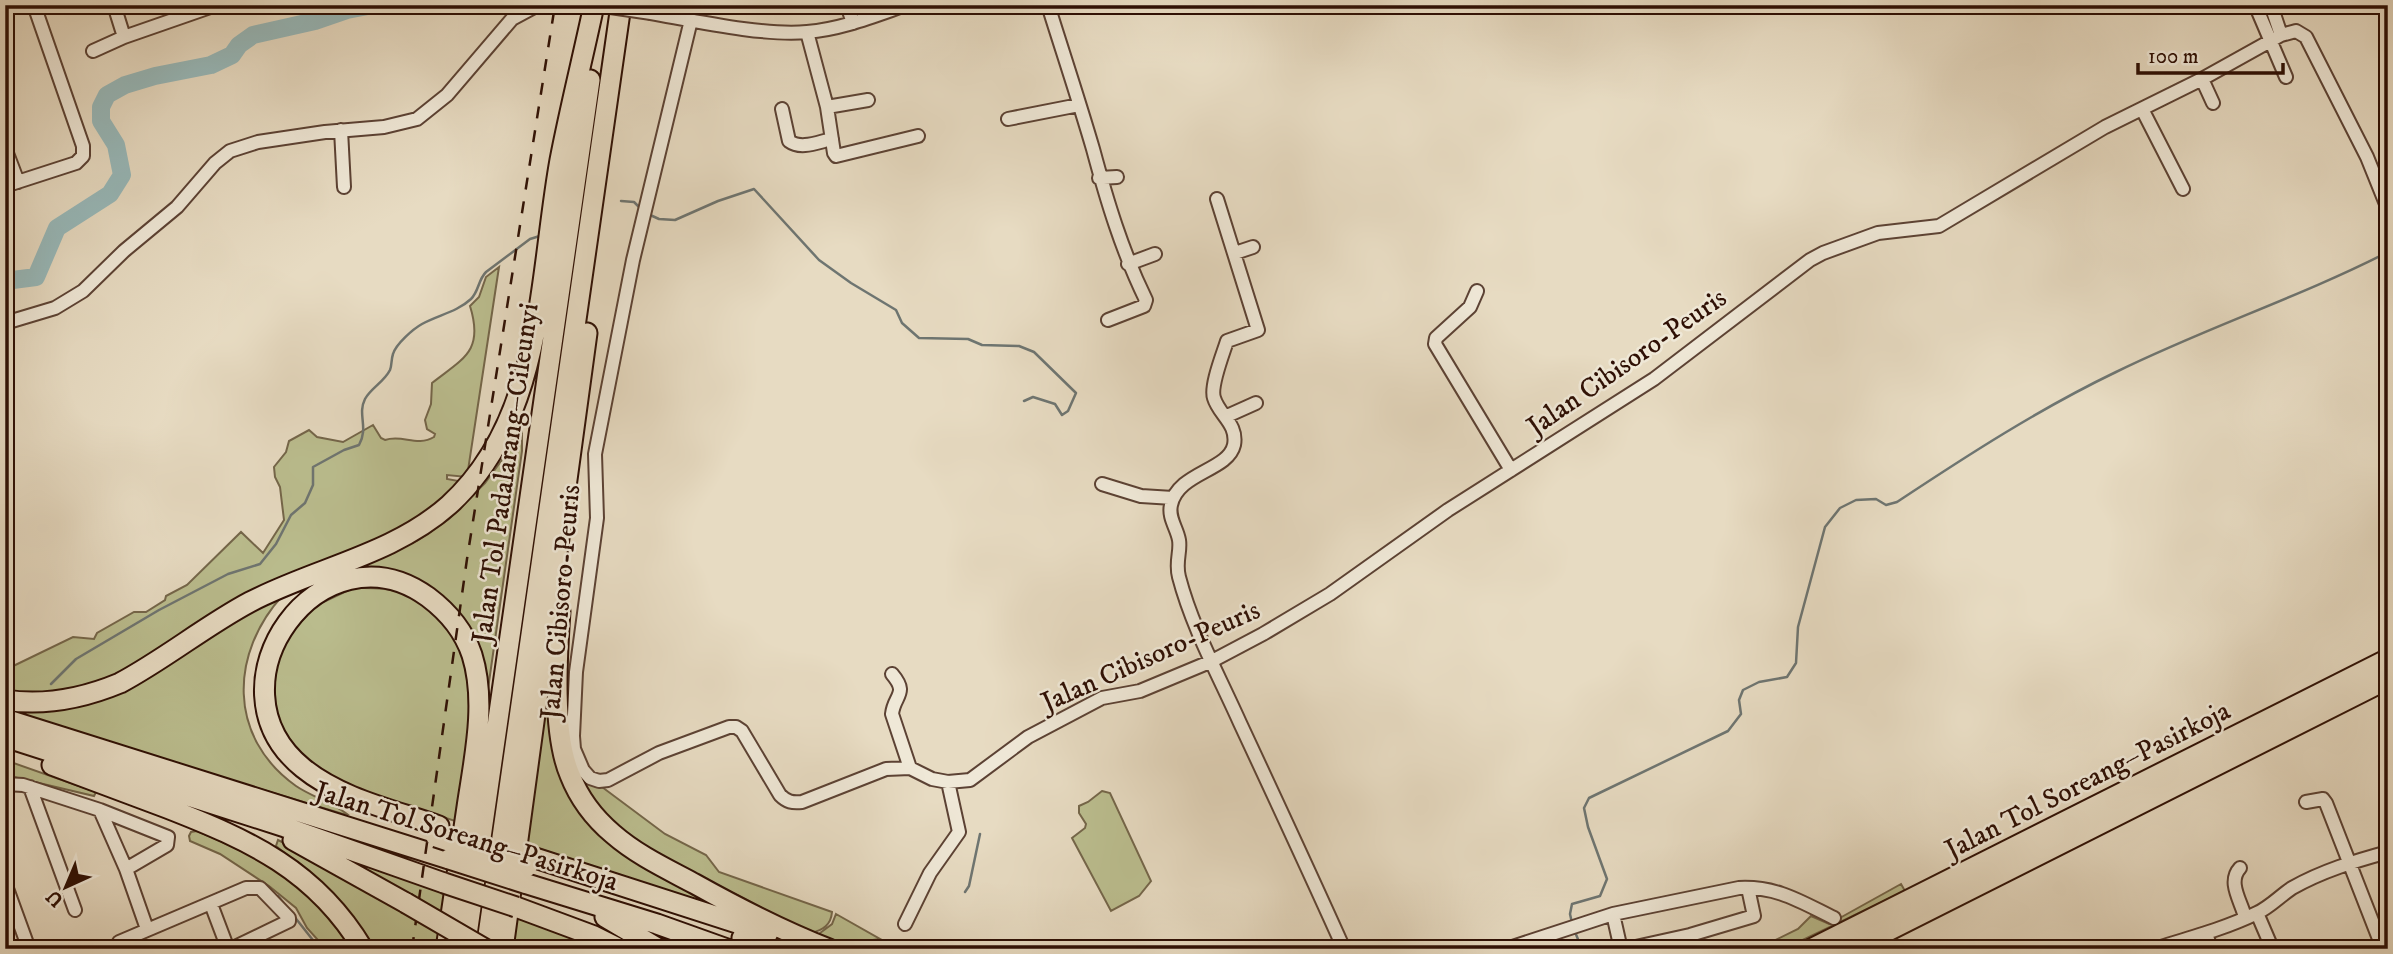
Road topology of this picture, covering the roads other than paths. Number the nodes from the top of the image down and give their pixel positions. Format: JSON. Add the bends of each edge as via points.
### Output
{"nodes":[{"id":1,"x":34,"y":5,"type":"edge"},
{"id":2,"x":114,"y":5,"type":"edge"},
{"id":3,"x":216,"y":5,"type":"edge"},
{"id":4,"x":538,"y":5,"type":"edge"},
{"id":5,"x":597,"y":5,"type":"edge"},
{"id":6,"x":621,"y":5,"type":"edge"},
{"id":7,"x":847,"y":5,"type":"edge"},
{"id":8,"x":906,"y":5,"type":"edge"},
{"id":9,"x":1048,"y":5,"type":"edge"},
{"id":10,"x":2271,"y":5,"type":"edge"},
{"id":11,"x":2257,"y":9,"type":"dead end"},
{"id":12,"x":691,"y":20,"type":"junction"},
{"id":13,"x":853,"y":23,"type":"junction"},
{"id":14,"x":807,"y":32,"type":"junction"},
{"id":15,"x":124,"y":37,"type":"junction"},
{"id":16,"x":2275,"y":39,"type":"junction"},
{"id":17,"x":93,"y":51,"type":"dead end"},
{"id":18,"x":2286,"y":77,"type":"dead end"},
{"id":19,"x":2202,"y":79,"type":"junction"},
{"id":20,"x":608,"y":96,"type":"junction"},
{"id":21,"x":868,"y":100,"type":"dead end"},
{"id":22,"x":2213,"y":103,"type":"dead end"},
{"id":23,"x":1079,"y":105,"type":"junction"},
{"id":24,"x":827,"y":107,"type":"junction"},
{"id":25,"x":782,"y":109,"type":"dead end"},
{"id":26,"x":2142,"y":109,"type":"junction"},
{"id":27,"x":1008,"y":119,"type":"dead end"},
{"id":28,"x":341,"y":130,"type":"junction"},
{"id":29,"x":918,"y":136,"type":"dead end"},
{"id":30,"x":832,"y":139,"type":"junction"},
{"id":31,"x":5,"y":148,"type":"edge"},
{"id":32,"x":1116,"y":177,"type":"dead end"},
{"id":33,"x":1099,"y":178,"type":"junction"},
{"id":34,"x":12,"y":184,"type":"edge"},
{"id":35,"x":344,"y":187,"type":"dead end"},
{"id":36,"x":2183,"y":189,"type":"dead end"},
{"id":37,"x":1217,"y":200,"type":"dead end"},
{"id":38,"x":2388,"y":209,"type":"edge"},
{"id":39,"x":1253,"y":247,"type":"dead end"},
{"id":40,"x":1235,"y":253,"type":"junction"},
{"id":41,"x":1155,"y":254,"type":"dead end"},
{"id":42,"x":1128,"y":264,"type":"junction"},
{"id":43,"x":1477,"y":290,"type":"dead end"},
{"id":44,"x":1108,"y":320,"type":"dead end"},
{"id":45,"x":5,"y":323,"type":"edge"},
{"id":46,"x":1256,"y":403,"type":"dead end"},
{"id":47,"x":1227,"y":416,"type":"junction"},
{"id":48,"x":576,"y":418,"type":"junction"},
{"id":49,"x":1511,"y":470,"type":"junction"},
{"id":50,"x":1102,"y":484,"type":"dead end"},
{"id":51,"x":1173,"y":498,"type":"junction"},
{"id":52,"x":360,"y":556,"type":"junction"},
{"id":53,"x":2388,"y":659,"type":"edge"},
{"id":54,"x":1212,"y":661,"type":"junction"},
{"id":55,"x":892,"y":674,"type":"dead end"},
{"id":56,"x":2388,"y":678,"type":"edge"},
{"id":57,"x":5,"y":699,"type":"edge"},
{"id":58,"x":5,"y":719,"type":"edge"},
{"id":59,"x":5,"y":737,"type":"edge"},
{"id":60,"x":5,"y":747,"type":"edge"},
{"id":61,"x":910,"y":768,"type":"junction"},
{"id":62,"x":948,"y":782,"type":"junction"},
{"id":63,"x":5,"y":784,"type":"edge"},
{"id":64,"x":185,"y":785,"type":"junction"},
{"id":65,"x":30,"y":787,"type":"junction"},
{"id":66,"x":2306,"y":802,"type":"dead end"},
{"id":67,"x":100,"y":810,"type":"junction"},
{"id":68,"x":438,"y":831,"type":"junction"},
{"id":69,"x":2388,"y":852,"type":"edge"},
{"id":70,"x":2350,"y":862,"type":"junction"},
{"id":71,"x":2240,"y":868,"type":"dead end"},
{"id":72,"x":125,"y":869,"type":"junction"},
{"id":73,"x":526,"y":872,"type":"junction"},
{"id":74,"x":5,"y":883,"type":"edge"},
{"id":75,"x":1748,"y":888,"type":"junction"},
{"id":76,"x":211,"y":904,"type":"junction"},
{"id":77,"x":2246,"y":909,"type":"junction"},
{"id":78,"x":75,"y":910,"type":"dead end"},
{"id":79,"x":1613,"y":914,"type":"junction"},
{"id":80,"x":1834,"y":918,"type":"dead end"},
{"id":81,"x":905,"y":924,"type":"dead end"},
{"id":82,"x":147,"y":929,"type":"junction"},
{"id":83,"x":2206,"y":933,"type":"junction"},
{"id":84,"x":119,"y":942,"type":"dead end"},
{"id":85,"x":823,"y":948,"type":"edge"},
{"id":86,"x":1620,"y":948,"type":"edge"},
{"id":87,"x":2272,"y":948,"type":"edge"},
{"id":88,"x":29,"y":949,"type":"edge"},
{"id":89,"x":230,"y":949,"type":"edge"},
{"id":90,"x":363,"y":949,"type":"edge"},
{"id":91,"x":446,"y":949,"type":"edge"},
{"id":92,"x":465,"y":949,"type":"edge"},
{"id":93,"x":485,"y":949,"type":"edge"},
{"id":94,"x":503,"y":949,"type":"edge"},
{"id":95,"x":620,"y":949,"type":"edge"},
{"id":96,"x":659,"y":949,"type":"edge"},
{"id":97,"x":727,"y":949,"type":"edge"},
{"id":98,"x":775,"y":949,"type":"edge"},
{"id":99,"x":1345,"y":949,"type":"edge"},
{"id":100,"x":1506,"y":949,"type":"edge"},
{"id":101,"x":1811,"y":949,"type":"edge"},
{"id":102,"x":1852,"y":949,"type":"edge"},
{"id":103,"x":2154,"y":949,"type":"edge"},
{"id":104,"x":2211,"y":949,"type":"edge"},
{"id":105,"x":2383,"y":949,"type":"edge"}],
"edges":[{"from":1,"to":34,"type":"street","via":[[83,156],[76,163]]},
{"from":2,"to":15,"type":"street"},
{"from":3,"to":15,"type":"street"},
{"from":4,"to":28,"type":"street","via":[[512,19],[447,94],[417,119]]},
{"from":5,"to":12,"type":"street","bridge":true},
{"from":5,"to":52,"type":"highway","via":[[560,161],[530,353],[515,406],[487,459],[449,505],[413,531]]},
{"from":5,"to":92,"type":"highway","name":"Jalan Tol Padalarang–Cileunyi"},
{"from":6,"to":20,"type":"highway","name":"Jalan Tol Padalarang–Cileunyi"},
{"from":7,"to":13,"type":"street"},
{"from":8,"to":13,"type":"street"},
{"from":9,"to":23,"type":"street"},
{"from":10,"to":16,"type":"street"},
{"from":11,"to":16,"type":"street"},
{"from":12,"to":14,"type":"street"},
{"from":12,"to":61,"type":"street","name":"Jalan Cibisoro-Peuris","via":[[646,201],[596,454],[597,518],[574,701],[578,760],[590,778],[608,780],[659,753],[736,727],[780,794],[794,803],[886,769]]},
{"from":13,"to":14,"type":"street"},
{"from":14,"to":24,"type":"street"},
{"from":15,"to":17,"type":"street"},
{"from":16,"to":18,"type":"street"},
{"from":16,"to":19,"type":"street","name":"Jalan Cibisoro-Peuris"},
{"from":16,"to":38,"type":"street","via":[[2296,32],[2306,37]]},
{"from":19,"to":22,"type":"street"},
{"from":19,"to":26,"type":"street","name":"Jalan Cibisoro-Peuris"},
{"from":20,"to":48,"type":"highway","via":[[605,168]]},
{"from":20,"to":93,"type":"highway","name":"Jalan Tol Padalarang–Cileunyi"},
{"from":21,"to":24,"type":"street"},
{"from":23,"to":27,"type":"street"},
{"from":23,"to":33,"type":"street"},
{"from":24,"to":30,"type":"street"},
{"from":25,"to":30,"type":"street","via":[[793,145]]},
{"from":26,"to":36,"type":"street"},
{"from":26,"to":49,"type":"street","name":"Jalan Cibisoro-Peuris","via":[[1939,226],[1878,233],[1810,260],[1654,379]]},
{"from":28,"to":35,"type":"street"},
{"from":28,"to":45,"type":"street","via":[[258,142],[230,152],[177,207],[83,291],[55,308]]},
{"from":29,"to":30,"type":"street","via":[[839,157]]},
{"from":31,"to":34,"type":"street"},
{"from":32,"to":33,"type":"street"},
{"from":33,"to":42,"type":"street"},
{"from":37,"to":40,"type":"street"},
{"from":39,"to":40,"type":"street"},
{"from":40,"to":47,"type":"street","via":[[1258,330],[1227,341],[1213,392]]},
{"from":41,"to":42,"type":"street"},
{"from":42,"to":44,"type":"street","via":[[1145,305]]},
{"from":43,"to":49,"type":"street","via":[[1470,307],[1435,344]]},
{"from":46,"to":47,"type":"street"},
{"from":47,"to":51,"type":"street","via":[[1234,432],[1229,454],[1191,477]]},
{"from":48,"to":85,"type":"highway","via":[[558,657],[561,743],[569,774],[587,807],[627,845]]},
{"from":48,"to":94,"type":"highway"},
{"from":49,"to":54,"type":"street","name":"Jalan Cibisoro-Peuris","via":[[1330,594]]},
{"from":50,"to":51,"type":"street","via":[[1141,496]]},
{"from":51,"to":54,"type":"street","via":[[1171,517],[1180,543],[1177,569]]},
{"from":52,"to":57,"type":"highway","via":[[250,602],[111,687],[47,702]]},
{"from":52,"to":68,"type":"highway","via":[[299,592],[272,620],[253,671],[253,701],[261,732],[278,760],[310,787],[356,809]]},
{"from":53,"to":101,"type":"highway","name":"Jalan Tol Soreang–Pasirkoja"},
{"from":54,"to":62,"type":"street","name":"Jalan Cibisoro-Peuris","via":[[1140,691],[1102,698],[1028,737],[970,780]]},
{"from":54,"to":99,"type":"street"},
{"from":55,"to":61,"type":"street","via":[[901,691],[891,713]]},
{"from":56,"to":102,"type":"highway","name":"Jalan Tol Soreang–Pasirkoja"},
{"from":58,"to":64,"type":"highway"},
{"from":59,"to":64,"type":"highway"},
{"from":60,"to":90,"type":"highway","via":[[256,846],[309,883]]},
{"from":61,"to":62,"type":"street"},
{"from":62,"to":81,"type":"street","via":[[959,832],[930,873]]},
{"from":63,"to":65,"type":"street"},
{"from":64,"to":73,"type":"highway","name":"Jalan Tol Soreang–Pasirkoja","bridge":true,"via":[[499,875]]},
{"from":64,"to":93,"type":"highway","name":"Jalan Tol Soreang–Pasirkoja","bridge":true},
{"from":64,"to":95,"type":"highway","bridge":true,"via":[[285,827],[516,907]]},
{"from":65,"to":67,"type":"street"},
{"from":65,"to":78,"type":"street"},
{"from":66,"to":70,"type":"street","via":[[2325,801]]},
{"from":67,"to":72,"type":"street"},
{"from":67,"to":72,"type":"street","via":[[169,837],[167,845]]},
{"from":68,"to":73,"type":"highway"},
{"from":68,"to":91,"type":"highway","via":[[316,777],[292,756],[273,728],[265,696],[271,650],[294,612],[329,587],[367,578],[411,587],[449,616],[472,656],[477,726]]},
{"from":69,"to":70,"type":"street"},
{"from":70,"to":77,"type":"street"},
{"from":70,"to":105,"type":"street"},
{"from":71,"to":77,"type":"street","via":[[2233,878]]},
{"from":72,"to":82,"type":"street"},
{"from":73,"to":85,"type":"highway"},
{"from":73,"to":96,"type":"highway"},
{"from":73,"to":97,"type":"highway","name":"Jalan Tol Soreang–Pasirkoja"},
{"from":73,"to":98,"type":"highway"},
{"from":74,"to":88,"type":"street"},
{"from":75,"to":79,"type":"street"},
{"from":75,"to":80,"type":"street","via":[[1778,891]]},
{"from":75,"to":86,"type":"street","via":[[1755,916]]},
{"from":76,"to":82,"type":"street"},
{"from":76,"to":89,"type":"street"},
{"from":76,"to":89,"type":"street","via":[[256,887],[289,918]]},
{"from":77,"to":83,"type":"street"},
{"from":77,"to":87,"type":"street"},
{"from":79,"to":86,"type":"street"},
{"from":79,"to":100,"type":"street"},
{"from":82,"to":84,"type":"street"},
{"from":83,"to":103,"type":"street"},
{"from":83,"to":104,"type":"street"}]}
